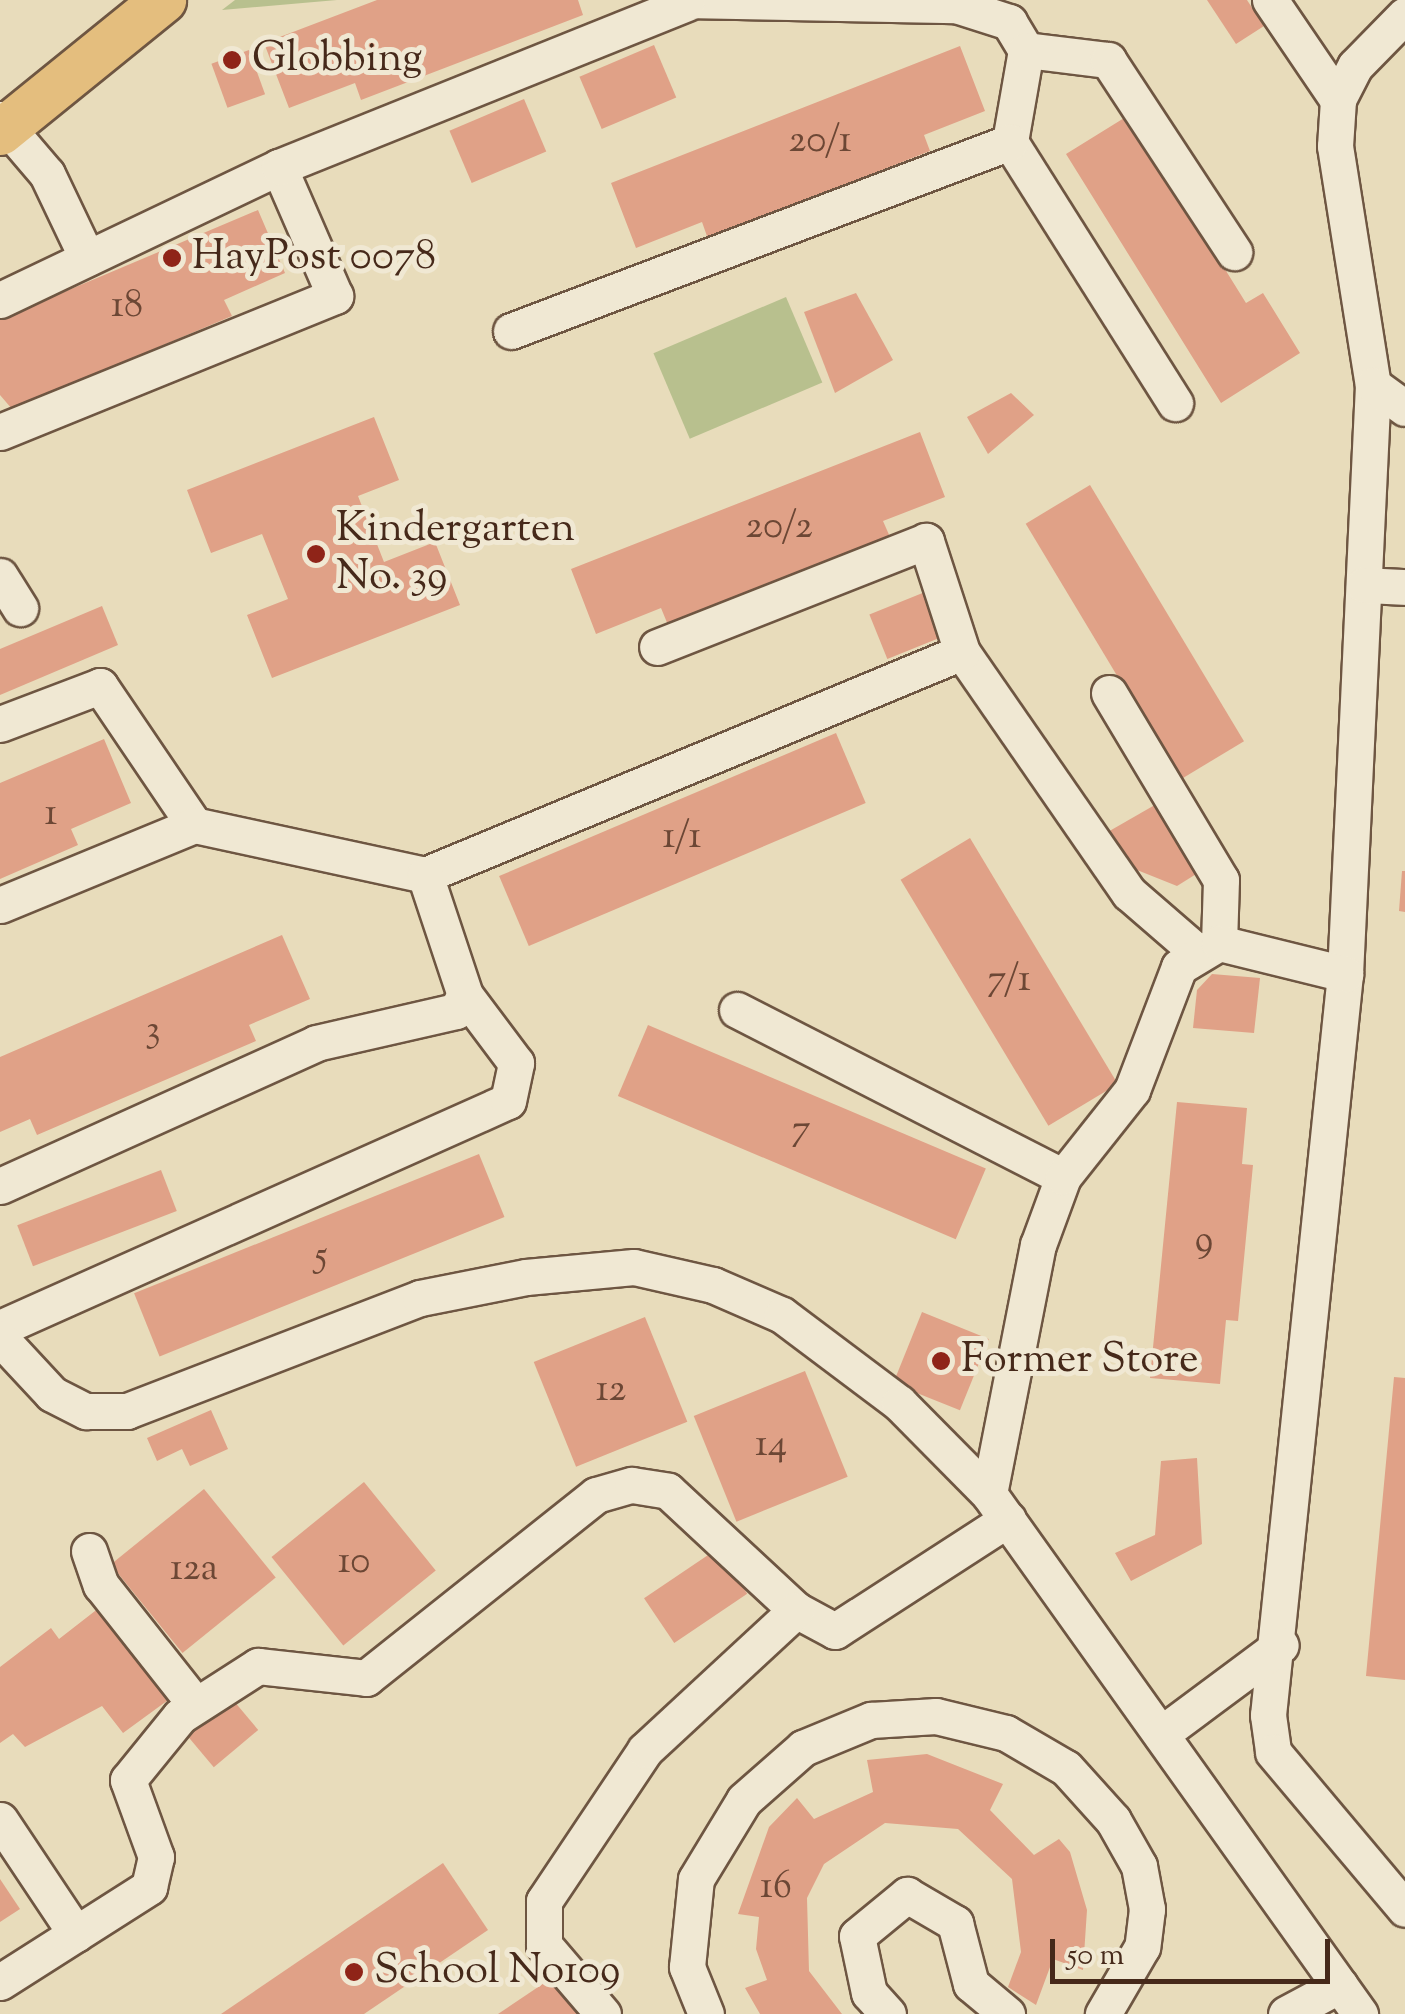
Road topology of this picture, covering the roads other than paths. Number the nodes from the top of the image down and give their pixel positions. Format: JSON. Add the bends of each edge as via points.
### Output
{"nodes":[{"id":1,"x":147,"y":0,"type":"edge"},
{"id":2,"x":163,"y":0,"type":"edge"},
{"id":3,"x":1270,"y":0,"type":"edge"},
{"id":4,"x":685,"y":2,"type":"edge"},
{"id":5,"x":1405,"y":15,"type":"edge"},
{"id":6,"x":1026,"y":50,"type":"junction"},
{"id":7,"x":1338,"y":100,"type":"junction"},
{"id":8,"x":2,"y":126,"type":"edge"},
{"id":9,"x":1010,"y":142,"type":"junction"},
{"id":10,"x":279,"y":167,"type":"junction"},
{"id":11,"x":1234,"y":252,"type":"dead end"},
{"id":12,"x":88,"y":258,"type":"junction"},
{"id":13,"x":0,"y":300,"type":"edge"},
{"id":14,"x":511,"y":331,"type":"dead end"},
{"id":15,"x":1373,"y":384,"type":"junction"},
{"id":16,"x":1175,"y":403,"type":"dead end"},
{"id":17,"x":1405,"y":408,"type":"edge"},
{"id":18,"x":0,"y":432,"type":"edge"},
{"id":19,"x":0,"y":576,"type":"edge"},
{"id":20,"x":1364,"y":585,"type":"junction"},
{"id":21,"x":1405,"y":587,"type":"edge"},
{"id":22,"x":20,"y":608,"type":"dead end"},
{"id":23,"x":657,"y":647,"type":"dead end"},
{"id":24,"x":962,"y":652,"type":"junction"},
{"id":25,"x":1109,"y":693,"type":"dead end"},
{"id":26,"x":0,"y":724,"type":"edge"},
{"id":27,"x":194,"y":825,"type":"junction"},
{"id":28,"x":424,"y":876,"type":"junction"},
{"id":29,"x":0,"y":905,"type":"edge"},
{"id":30,"x":1207,"y":947,"type":"junction"},
{"id":31,"x":1345,"y":974,"type":"junction"},
{"id":32,"x":465,"y":995,"type":"junction"},
{"id":33,"x":738,"y":1010,"type":"dead end"},
{"id":34,"x":1063,"y":1177,"type":"junction"},
{"id":35,"x":0,"y":1186,"type":"edge"},
{"id":36,"x":0,"y":1328,"type":"edge"},
{"id":37,"x":0,"y":1338,"type":"edge"},
{"id":38,"x":998,"y":1506,"type":"junction"},
{"id":39,"x":89,"y":1551,"type":"dead end"},
{"id":40,"x":796,"y":1610,"type":"junction"},
{"id":41,"x":1281,"y":1645,"type":"junction"},
{"id":42,"x":194,"y":1704,"type":"junction"},
{"id":43,"x":1161,"y":1734,"type":"junction"},
{"id":44,"x":0,"y":1820,"type":"edge"},
{"id":45,"x":1405,"y":1909,"type":"edge"},
{"id":46,"x":76,"y":1934,"type":"junction"},
{"id":47,"x":0,"y":1982,"type":"edge"},
{"id":48,"x":1340,"y":1985,"type":"junction"},
{"id":49,"x":604,"y":2014,"type":"edge"},
{"id":50,"x":706,"y":2014,"type":"edge"},
{"id":51,"x":888,"y":2014,"type":"edge"},
{"id":52,"x":1007,"y":2014,"type":"edge"},
{"id":53,"x":1103,"y":2014,"type":"edge"},
{"id":54,"x":1286,"y":2014,"type":"edge"},
{"id":55,"x":1360,"y":2014,"type":"edge"}],
"edges":[{"from":1,"to":8,"type":"main road"},
{"from":2,"to":8,"type":"main road"},
{"from":3,"to":7,"type":"street"},
{"from":4,"to":6,"type":"street","via":[[956,5],[1010,22]]},
{"from":4,"to":10,"type":"street"},
{"from":5,"to":7,"type":"street","via":[[1356,66]]},
{"from":6,"to":9,"type":"street"},
{"from":6,"to":11,"type":"street","via":[[1108,60]]},
{"from":7,"to":15,"type":"street","via":[[1335,146]]},
{"from":8,"to":12,"type":"street","via":[[47,174]]},
{"from":9,"to":14,"type":"street"},
{"from":9,"to":16,"type":"street"},
{"from":10,"to":12,"type":"street"},
{"from":10,"to":18,"type":"street","via":[[335,296]]},
{"from":12,"to":13,"type":"street"},
{"from":15,"to":17,"type":"street"},
{"from":15,"to":20,"type":"street"},
{"from":19,"to":22,"type":"street"},
{"from":20,"to":21,"type":"street"},
{"from":20,"to":31,"type":"street"},
{"from":23,"to":24,"type":"street","via":[[926,541]]},
{"from":24,"to":28,"type":"street"},
{"from":24,"to":30,"type":"street","via":[[1129,893]]},
{"from":25,"to":30,"type":"street","via":[[1221,880]]},
{"from":26,"to":27,"type":"street","via":[[100,686]]},
{"from":27,"to":28,"type":"street"},
{"from":27,"to":29,"type":"street"},
{"from":28,"to":32,"type":"street"},
{"from":30,"to":31,"type":"street"},
{"from":30,"to":34,"type":"street","via":[[1179,967],[1132,1090]]},
{"from":31,"to":41,"type":"street"},
{"from":32,"to":35,"type":"street","via":[[437,1020],[316,1043]]},
{"from":32,"to":36,"type":"street","via":[[516,1063],[508,1101]]},
{"from":33,"to":34,"type":"street"},
{"from":34,"to":38,"type":"street","via":[[1038,1245]]},
{"from":37,"to":38,"type":"street","via":[[52,1394],[86,1411],[127,1411],[420,1298],[634,1267],[712,1285],[782,1315],[899,1404]]},
{"from":38,"to":40,"type":"street","via":[[855,1626],[836,1631]]},
{"from":38,"to":43,"type":"street"},
{"from":39,"to":42,"type":"street","via":[[101,1586]]},
{"from":40,"to":42,"type":"street","via":[[668,1491],[632,1485],[558,1517],[366,1678],[258,1666]]},
{"from":40,"to":49,"type":"street","via":[[645,1750],[544,1901],[544,1945]]},
{"from":41,"to":43,"type":"street"},
{"from":41,"to":45,"type":"street","via":[[1268,1715],[1273,1752]]},
{"from":42,"to":46,"type":"street","via":[[128,1780],[158,1872]]},
{"from":43,"to":48,"type":"street"},
{"from":44,"to":46,"type":"street"},
{"from":46,"to":47,"type":"street"},
{"from":48,"to":54,"type":"street"},
{"from":48,"to":55,"type":"street"},
{"from":50,"to":53,"type":"street","via":[[688,1966],[696,1879],[744,1800],[803,1748],[871,1720],[936,1716],[1006,1733],[1066,1768],[1130,1851],[1147,1910],[1142,1948]]},
{"from":51,"to":52,"type":"street","via":[[869,1993],[858,1936],[907,1895],[955,1924],[971,1984]]}]}
